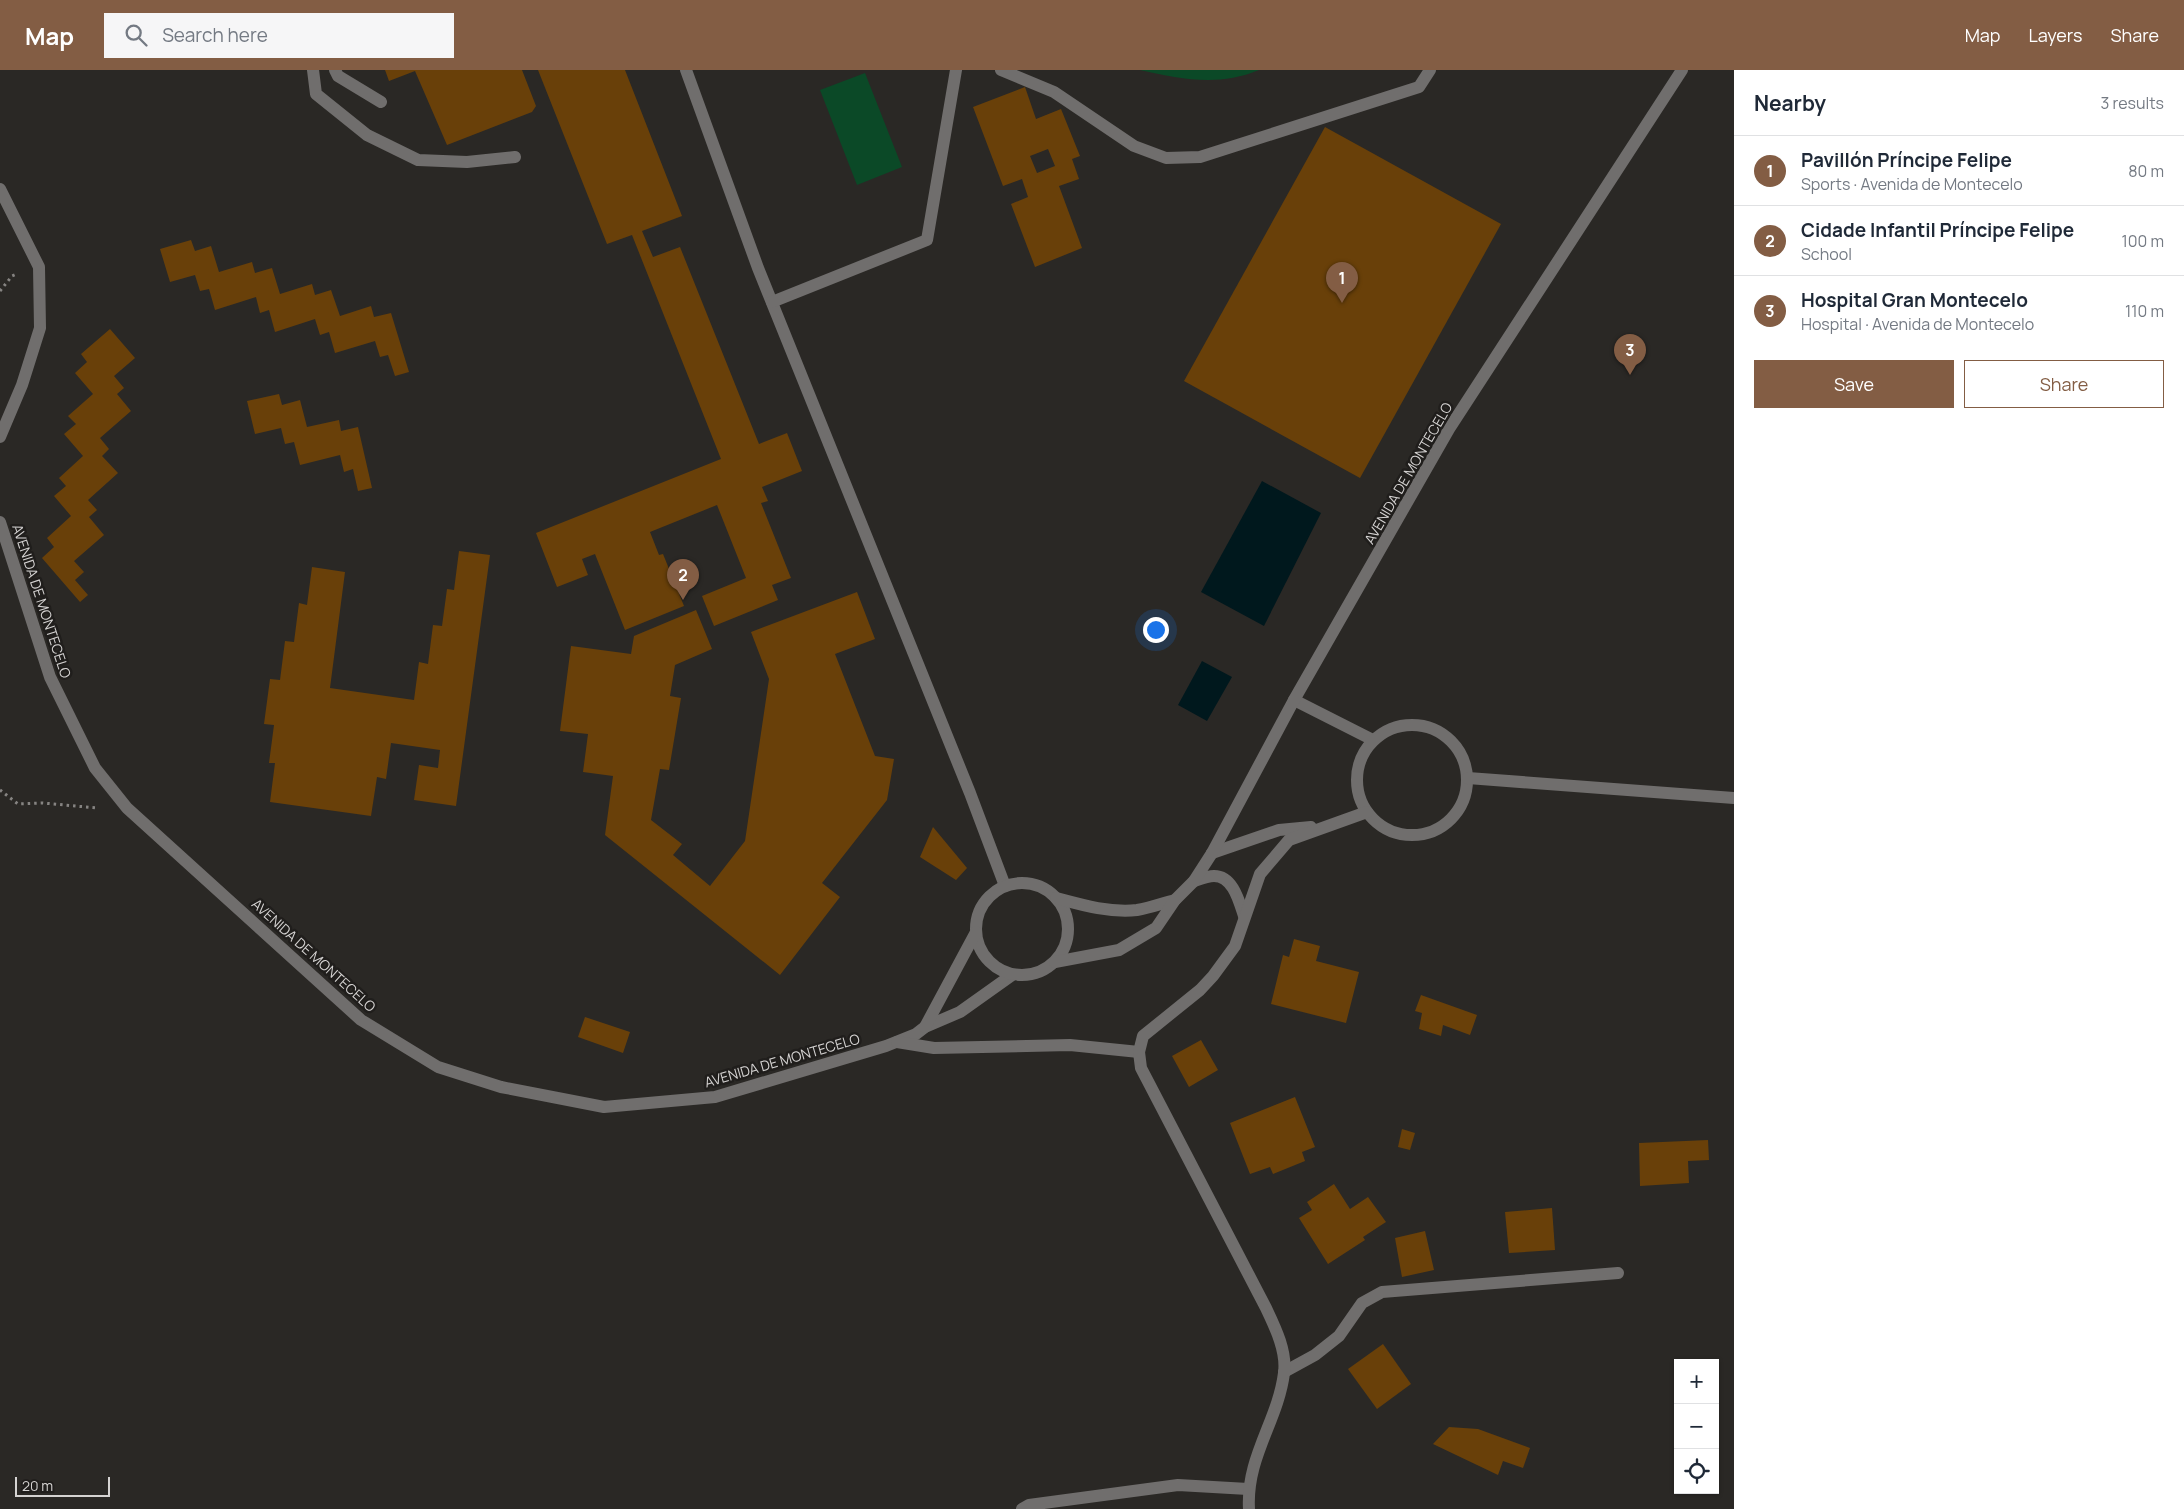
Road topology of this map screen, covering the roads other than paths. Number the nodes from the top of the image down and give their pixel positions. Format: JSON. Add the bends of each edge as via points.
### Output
{"nodes":[{"id":1,"x":313,"y":70,"type":"edge"},
{"id":2,"x":335,"y":70,"type":"edge"},
{"id":3,"x":686,"y":70,"type":"edge"},
{"id":4,"x":956,"y":70,"type":"edge"},
{"id":5,"x":1001,"y":70,"type":"edge"},
{"id":6,"x":1430,"y":70,"type":"edge"},
{"id":7,"x":1682,"y":70,"type":"edge"},
{"id":8,"x":381,"y":102,"type":"dead end"},
{"id":9,"x":515,"y":157,"type":"dead end"},
{"id":10,"x":0,"y":189,"type":"edge"},
{"id":11,"x":772,"y":302,"type":"junction"},
{"id":12,"x":0,"y":437,"type":"edge"},
{"id":13,"x":0,"y":522,"type":"edge"},
{"id":14,"x":1294,"y":700,"type":"junction"},
{"id":15,"x":1373,"y":740,"type":"junction"},
{"id":16,"x":1468,"y":778,"type":"junction"},
{"id":17,"x":1734,"y":798,"type":"edge"},
{"id":18,"x":1367,"y":812,"type":"junction"},
{"id":19,"x":1332,"y":824,"type":"junction"},
{"id":20,"x":1212,"y":853,"type":"junction"},
{"id":21,"x":1194,"y":881,"type":"junction"},
{"id":22,"x":1004,"y":886,"type":"junction"},
{"id":23,"x":1056,"y":898,"type":"junction"},
{"id":24,"x":1175,"y":900,"type":"junction"},
{"id":25,"x":1244,"y":916,"type":"junction"},
{"id":26,"x":976,"y":932,"type":"junction"},
{"id":27,"x":1055,"y":962,"type":"junction"},
{"id":28,"x":1012,"y":975,"type":"junction"},
{"id":29,"x":925,"y":1027,"type":"junction"},
{"id":30,"x":896,"y":1042,"type":"junction"},
{"id":31,"x":1139,"y":1052,"type":"junction"},
{"id":32,"x":1618,"y":1272,"type":"dead end"},
{"id":33,"x":1284,"y":1372,"type":"junction"},
{"id":34,"x":1248,"y":1489,"type":"junction"},
{"id":35,"x":1022,"y":1509,"type":"edge"},
{"id":36,"x":1249,"y":1509,"type":"edge"}],
"edges":[{"from":1,"to":9,"type":"street","via":[[316,94],[367,136],[418,160],[467,162]]},
{"from":2,"to":8,"type":"street","via":[[338,76]]},
{"from":3,"to":11,"type":"street"},
{"from":4,"to":11,"type":"street","via":[[927,240]]},
{"from":5,"to":6,"type":"street","via":[[1054,92],[1134,146],[1166,158],[1200,157],[1419,87]]},
{"from":7,"to":14,"type":"street","name":"AVENIDA DE MONTECELO","via":[[1449,429]]},
{"from":10,"to":12,"type":"street","via":[[39,267],[40,328],[22,385]]},
{"from":11,"to":22,"type":"street","via":[[970,793]]},
{"from":13,"to":30,"type":"street","name":"AVENIDA DE MONTECELO","via":[[50,676],[96,768],[127,808],[361,1020],[438,1067],[501,1088],[604,1106],[715,1097]]},
{"from":14,"to":15,"type":"street"},
{"from":14,"to":20,"type":"street","name":"AVENIDA DE MONTECELO"},
{"from":15,"to":16,"type":"street","via":[[1388,729],[1405,724],[1424,725],[1441,732],[1455,744],[1464,760]]},
{"from":15,"to":18,"type":"street","via":[[1363,753],[1356,783]]},
{"from":16,"to":17,"type":"street"},
{"from":16,"to":18,"type":"street","via":[[1458,811],[1445,824],[1430,832],[1395,833],[1380,825]]},
{"from":18,"to":19,"type":"street"},
{"from":19,"to":20,"type":"street","via":[[1279,830]]},
{"from":19,"to":25,"type":"street","via":[[1289,840],[1260,874]]},
{"from":20,"to":21,"type":"street","name":"AVENIDA DE MONTECELO"},
{"from":21,"to":24,"type":"street","name":"AVENIDA DE MONTECELO"},
{"from":21,"to":25,"type":"street","via":[[1215,875],[1228,880]]},
{"from":22,"to":23,"type":"street","via":[[1036,885]]},
{"from":22,"to":26,"type":"street","via":[[983,905],[977,918]]},
{"from":23,"to":24,"type":"street","name":"AVENIDA DE MONTECELO","via":[[1121,911]]},
{"from":23,"to":27,"type":"street","via":[[1068,919],[1069,935]]},
{"from":24,"to":27,"type":"street","name":"AVENIDA DE MONTECELO","via":[[1156,928],[1119,950]]},
{"from":25,"to":31,"type":"street","via":[[1235,946],[1213,976],[1143,1036]]},
{"from":26,"to":28,"type":"street","via":[[987,959]]},
{"from":26,"to":29,"type":"street"},
{"from":27,"to":28,"type":"street","via":[[1042,972],[1028,976]]},
{"from":28,"to":29,"type":"street","name":"AVENIDA DE MONTECELO","via":[[960,1012]]},
{"from":29,"to":30,"type":"street","name":"AVENIDA DE MONTECELO"},
{"from":30,"to":31,"type":"street","via":[[934,1048],[1070,1045]]},
{"from":31,"to":33,"type":"street","via":[[1141,1068],[1266,1308],[1279,1337]]},
{"from":32,"to":33,"type":"street","via":[[1382,1292],[1362,1303],[1339,1336]]},
{"from":33,"to":34,"type":"street"},
{"from":34,"to":35,"type":"street","via":[[1178,1486],[1029,1505]]},
{"from":34,"to":36,"type":"street"}]}
